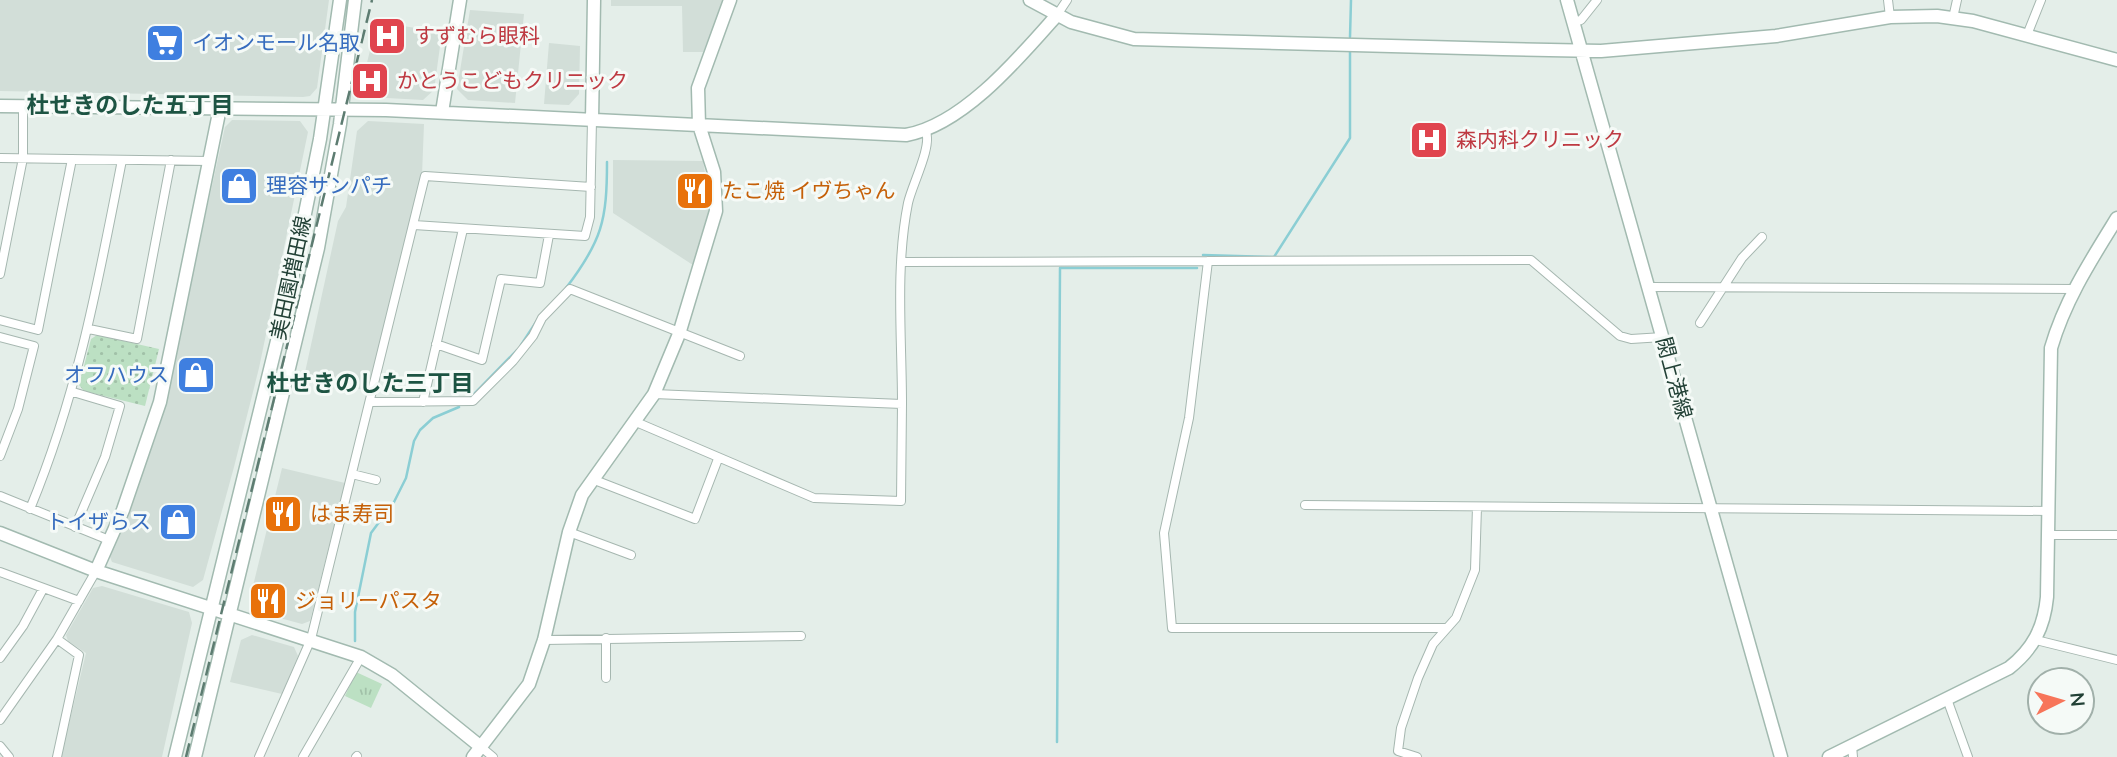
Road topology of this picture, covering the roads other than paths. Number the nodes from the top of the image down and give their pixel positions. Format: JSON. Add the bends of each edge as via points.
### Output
{"nodes":[{"id":1,"x":340,"y":0,"type":"edge"},
{"id":2,"x":355,"y":0,"type":"edge"},
{"id":3,"x":460,"y":0,"type":"edge"},
{"id":4,"x":594,"y":0,"type":"edge"},
{"id":5,"x":730,"y":0,"type":"edge"},
{"id":6,"x":1030,"y":0,"type":"edge"},
{"id":7,"x":1067,"y":0,"type":"edge"},
{"id":8,"x":1567,"y":0,"type":"edge"},
{"id":9,"x":1597,"y":0,"type":"edge"},
{"id":10,"x":1888,"y":0,"type":"edge"},
{"id":11,"x":1957,"y":0,"type":"edge"},
{"id":12,"x":2041,"y":0,"type":"edge"},
{"id":13,"x":1057,"y":15,"type":"junction"},
{"id":14,"x":1891,"y":17,"type":"junction"},
{"id":15,"x":1953,"y":18,"type":"junction"},
{"id":16,"x":1573,"y":22,"type":"junction"},
{"id":17,"x":2027,"y":35,"type":"junction"},
{"id":18,"x":1582,"y":50,"type":"junction"},
{"id":19,"x":2117,"y":60,"type":"edge"},
{"id":20,"x":0,"y":106,"type":"edge"},
{"id":21,"x":23,"y":106,"type":"junction"},
{"id":22,"x":220,"y":108,"type":"junction"},
{"id":23,"x":325,"y":108,"type":"junction"},
{"id":24,"x":342,"y":108,"type":"junction"},
{"id":25,"x":442,"y":112,"type":"junction"},
{"id":26,"x":592,"y":120,"type":"junction"},
{"id":27,"x":699,"y":125,"type":"junction"},
{"id":28,"x":926,"y":132,"type":"junction"},
{"id":29,"x":0,"y":158,"type":"edge"},
{"id":30,"x":23,"y":158,"type":"junction"},
{"id":31,"x":72,"y":159,"type":"junction"},
{"id":32,"x":122,"y":160,"type":"junction"},
{"id":33,"x":171,"y":160,"type":"junction"},
{"id":34,"x":210,"y":161,"type":"junction"},
{"id":35,"x":591,"y":187,"type":"junction"},
{"id":36,"x":414,"y":225,"type":"junction"},
{"id":37,"x":2115,"y":227,"type":"edge"},
{"id":38,"x":463,"y":229,"type":"junction"},
{"id":39,"x":550,"y":235,"type":"junction"},
{"id":40,"x":1762,"y":237,"type":"dead end"},
{"id":41,"x":1208,"y":261,"type":"junction"},
{"id":42,"x":902,"y":262,"type":"junction"},
{"id":43,"x":0,"y":274,"type":"edge"},
{"id":44,"x":1649,"y":287,"type":"junction"},
{"id":45,"x":1723,"y":287,"type":"junction"},
{"id":46,"x":2074,"y":289,"type":"junction"},
{"id":47,"x":0,"y":320,"type":"edge"},
{"id":48,"x":1700,"y":324,"type":"dead end"},
{"id":49,"x":89,"y":330,"type":"junction"},
{"id":50,"x":679,"y":334,"type":"junction"},
{"id":51,"x":0,"y":337,"type":"edge"},
{"id":52,"x":1663,"y":337,"type":"junction"},
{"id":53,"x":436,"y":344,"type":"junction"},
{"id":54,"x":740,"y":356,"type":"dead end"},
{"id":55,"x":73,"y":392,"type":"junction"},
{"id":56,"x":654,"y":394,"type":"junction"},
{"id":57,"x":370,"y":402,"type":"junction"},
{"id":58,"x":423,"y":402,"type":"junction"},
{"id":59,"x":902,"y":404,"type":"junction"},
{"id":60,"x":636,"y":422,"type":"junction"},
{"id":61,"x":0,"y":456,"type":"edge"},
{"id":62,"x":718,"y":459,"type":"junction"},
{"id":63,"x":352,"y":474,"type":"junction"},
{"id":64,"x":591,"y":478,"type":"junction"},
{"id":65,"x":376,"y":480,"type":"dead end"},
{"id":66,"x":0,"y":496,"type":"edge"},
{"id":67,"x":1305,"y":505,"type":"dead end"},
{"id":68,"x":1477,"y":507,"type":"junction"},
{"id":69,"x":1712,"y":508,"type":"junction"},
{"id":70,"x":30,"y":509,"type":"junction"},
{"id":71,"x":2048,"y":510,"type":"junction"},
{"id":72,"x":75,"y":527,"type":"junction"},
{"id":73,"x":569,"y":532,"type":"junction"},
{"id":74,"x":0,"y":533,"type":"edge"},
{"id":75,"x":2048,"y":535,"type":"junction"},
{"id":76,"x":2117,"y":535,"type":"edge"},
{"id":77,"x":109,"y":541,"type":"junction"},
{"id":78,"x":631,"y":555,"type":"dead end"},
{"id":79,"x":96,"y":571,"type":"junction"},
{"id":80,"x":0,"y":572,"type":"edge"},
{"id":81,"x":43,"y":589,"type":"junction"},
{"id":82,"x":79,"y":601,"type":"junction"},
{"id":83,"x":210,"y":608,"type":"junction"},
{"id":84,"x":231,"y":615,"type":"junction"},
{"id":85,"x":1447,"y":628,"type":"junction"},
{"id":86,"x":801,"y":636,"type":"dead end"},
{"id":87,"x":606,"y":638,"type":"junction"},
{"id":88,"x":57,"y":639,"type":"junction"},
{"id":89,"x":311,"y":639,"type":"junction"},
{"id":90,"x":544,"y":640,"type":"junction"},
{"id":91,"x":2036,"y":640,"type":"junction"},
{"id":92,"x":361,"y":657,"type":"junction"},
{"id":93,"x":0,"y":658,"type":"edge"},
{"id":94,"x":2117,"y":660,"type":"edge"},
{"id":95,"x":606,"y":677,"type":"dead end"},
{"id":96,"x":1947,"y":699,"type":"junction"},
{"id":97,"x":0,"y":720,"type":"edge"},
{"id":98,"x":0,"y":746,"type":"edge"},
{"id":99,"x":1852,"y":751,"type":"edge"},
{"id":100,"x":477,"y":752,"type":"edge"},
{"id":101,"x":9,"y":757,"type":"edge"},
{"id":102,"x":57,"y":757,"type":"edge"},
{"id":103,"x":176,"y":757,"type":"edge"},
{"id":104,"x":195,"y":757,"type":"edge"},
{"id":105,"x":259,"y":757,"type":"edge"},
{"id":106,"x":303,"y":757,"type":"edge"},
{"id":107,"x":493,"y":757,"type":"edge"},
{"id":108,"x":1418,"y":757,"type":"edge"},
{"id":109,"x":1781,"y":757,"type":"edge"},
{"id":110,"x":1829,"y":757,"type":"edge"},
{"id":111,"x":1968,"y":757,"type":"edge"}],
"edges":[{"from":1,"to":23,"type":"street","name":"美田園増田線"},
{"from":2,"to":24,"type":"street","name":"美田園増田線"},
{"from":3,"to":25,"type":"street"},
{"from":4,"to":26,"type":"street"},
{"from":5,"to":27,"type":"street","via":[[702,71],[696,106]]},
{"from":6,"to":13,"type":"street"},
{"from":7,"to":13,"type":"street"},
{"from":8,"to":16,"type":"street","name":"閖上港線"},
{"from":9,"to":16,"type":"street","via":[[1581,20]]},
{"from":10,"to":14,"type":"street"},
{"from":11,"to":15,"type":"street"},
{"from":12,"to":17,"type":"street"},
{"from":13,"to":18,"type":"street","via":[[1093,30],[1150,41]]},
{"from":13,"to":28,"type":"street","via":[[997,77]]},
{"from":14,"to":15,"type":"street"},
{"from":14,"to":18,"type":"street","via":[[1776,36]]},
{"from":15,"to":17,"type":"street"},
{"from":16,"to":18,"type":"street","name":"閖上港線"},
{"from":17,"to":19,"type":"street"},
{"from":18,"to":44,"type":"street","name":"閖上港線"},
{"from":20,"to":21,"type":"street"},
{"from":21,"to":22,"type":"street"},
{"from":21,"to":30,"type":"street"},
{"from":22,"to":23,"type":"street"},
{"from":22,"to":34,"type":"street"},
{"from":23,"to":24,"type":"street"},
{"from":23,"to":83,"type":"street","name":"美田園増田線","via":[[268,385]]},
{"from":24,"to":25,"type":"street"},
{"from":24,"to":84,"type":"street","name":"美田園増田線","via":[[318,248]]},
{"from":25,"to":26,"type":"street"},
{"from":26,"to":27,"type":"street"},
{"from":26,"to":35,"type":"street"},
{"from":27,"to":28,"type":"street","via":[[890,135]]},
{"from":27,"to":50,"type":"street","via":[[714,172],[716,211]]},
{"from":28,"to":42,"type":"street","via":[[928,146],[908,202]]},
{"from":29,"to":30,"type":"street"},
{"from":30,"to":31,"type":"street"},
{"from":30,"to":43,"type":"street"},
{"from":31,"to":32,"type":"street"},
{"from":31,"to":47,"type":"street","via":[[38,330]]},
{"from":32,"to":33,"type":"street"},
{"from":32,"to":49,"type":"street"},
{"from":33,"to":34,"type":"street"},
{"from":33,"to":49,"type":"street","via":[[137,339]]},
{"from":34,"to":77,"type":"street","via":[[160,402]]},
{"from":35,"to":36,"type":"street","via":[[425,176]]},
{"from":35,"to":39,"type":"street","via":[[585,236]]},
{"from":36,"to":38,"type":"street"},
{"from":36,"to":57,"type":"street"},
{"from":37,"to":46,"type":"street"},
{"from":38,"to":39,"type":"street"},
{"from":38,"to":53,"type":"street"},
{"from":39,"to":53,"type":"street","via":[[540,283],[501,279],[482,360]]},
{"from":40,"to":45,"type":"street"},
{"from":41,"to":42,"type":"street"},
{"from":41,"to":52,"type":"street","via":[[1531,260],[1620,336]]},
{"from":41,"to":85,"type":"street","via":[[1189,418],[1164,533],[1172,628]]},
{"from":42,"to":59,"type":"street"},
{"from":44,"to":45,"type":"street"},
{"from":44,"to":52,"type":"street","name":"閖上港線"},
{"from":45,"to":46,"type":"street"},
{"from":45,"to":48,"type":"street"},
{"from":46,"to":71,"type":"street","via":[[2051,348]]},
{"from":49,"to":55,"type":"street"},
{"from":50,"to":54,"type":"street"},
{"from":50,"to":56,"type":"street"},
{"from":50,"to":58,"type":"street","via":[[570,289],[542,318],[513,361],[473,401]]},
{"from":51,"to":61,"type":"street","via":[[34,346]]},
{"from":52,"to":69,"type":"street","name":"閖上港線"},
{"from":53,"to":58,"type":"street"},
{"from":55,"to":70,"type":"street"},
{"from":55,"to":72,"type":"street","via":[[120,406],[105,457]]},
{"from":56,"to":59,"type":"street"},
{"from":56,"to":60,"type":"street"},
{"from":57,"to":58,"type":"street"},
{"from":57,"to":63,"type":"street"},
{"from":59,"to":62,"type":"street","via":[[901,501],[814,498]]},
{"from":60,"to":62,"type":"street"},
{"from":60,"to":64,"type":"street"},
{"from":62,"to":64,"type":"street","via":[[695,519]]},
{"from":63,"to":65,"type":"street"},
{"from":63,"to":89,"type":"street"},
{"from":64,"to":73,"type":"street"},
{"from":66,"to":70,"type":"street"},
{"from":67,"to":68,"type":"street"},
{"from":68,"to":69,"type":"street"},
{"from":68,"to":85,"type":"street","via":[[1475,569],[1456,618]]},
{"from":69,"to":71,"type":"street"},
{"from":69,"to":109,"type":"street","name":"閖上港線"},
{"from":70,"to":72,"type":"street"},
{"from":71,"to":75,"type":"street"},
{"from":72,"to":77,"type":"street"},
{"from":73,"to":78,"type":"street"},
{"from":73,"to":90,"type":"street"},
{"from":74,"to":79,"type":"street"},
{"from":75,"to":76,"type":"street"},
{"from":75,"to":91,"type":"street","via":[[2046,609]]},
{"from":77,"to":79,"type":"street"},
{"from":79,"to":82,"type":"street"},
{"from":79,"to":83,"type":"street"},
{"from":80,"to":81,"type":"street"},
{"from":81,"to":82,"type":"street"},
{"from":81,"to":93,"type":"street"},
{"from":82,"to":88,"type":"street"},
{"from":83,"to":84,"type":"street"},
{"from":83,"to":103,"type":"street","name":"美田園増田線"},
{"from":84,"to":89,"type":"street"},
{"from":84,"to":104,"type":"street","name":"美田園増田線"},
{"from":85,"to":108,"type":"street","via":[[1433,644],[1401,728],[1398,751]]},
{"from":86,"to":87,"type":"street"},
{"from":87,"to":90,"type":"street"},
{"from":87,"to":95,"type":"street"},
{"from":88,"to":97,"type":"street"},
{"from":88,"to":102,"type":"street","via":[[79,655]]},
{"from":89,"to":92,"type":"street"},
{"from":89,"to":105,"type":"street"},
{"from":90,"to":100,"type":"street","via":[[529,684]]},
{"from":91,"to":94,"type":"street"},
{"from":91,"to":96,"type":"street","via":[[2009,668]]},
{"from":92,"to":100,"type":"street","via":[[392,675]]},
{"from":92,"to":106,"type":"street"},
{"from":96,"to":99,"type":"street"},
{"from":96,"to":111,"type":"street"},
{"from":98,"to":101,"type":"street"},
{"from":99,"to":110,"type":"street"},
{"from":100,"to":107,"type":"street"}]}
